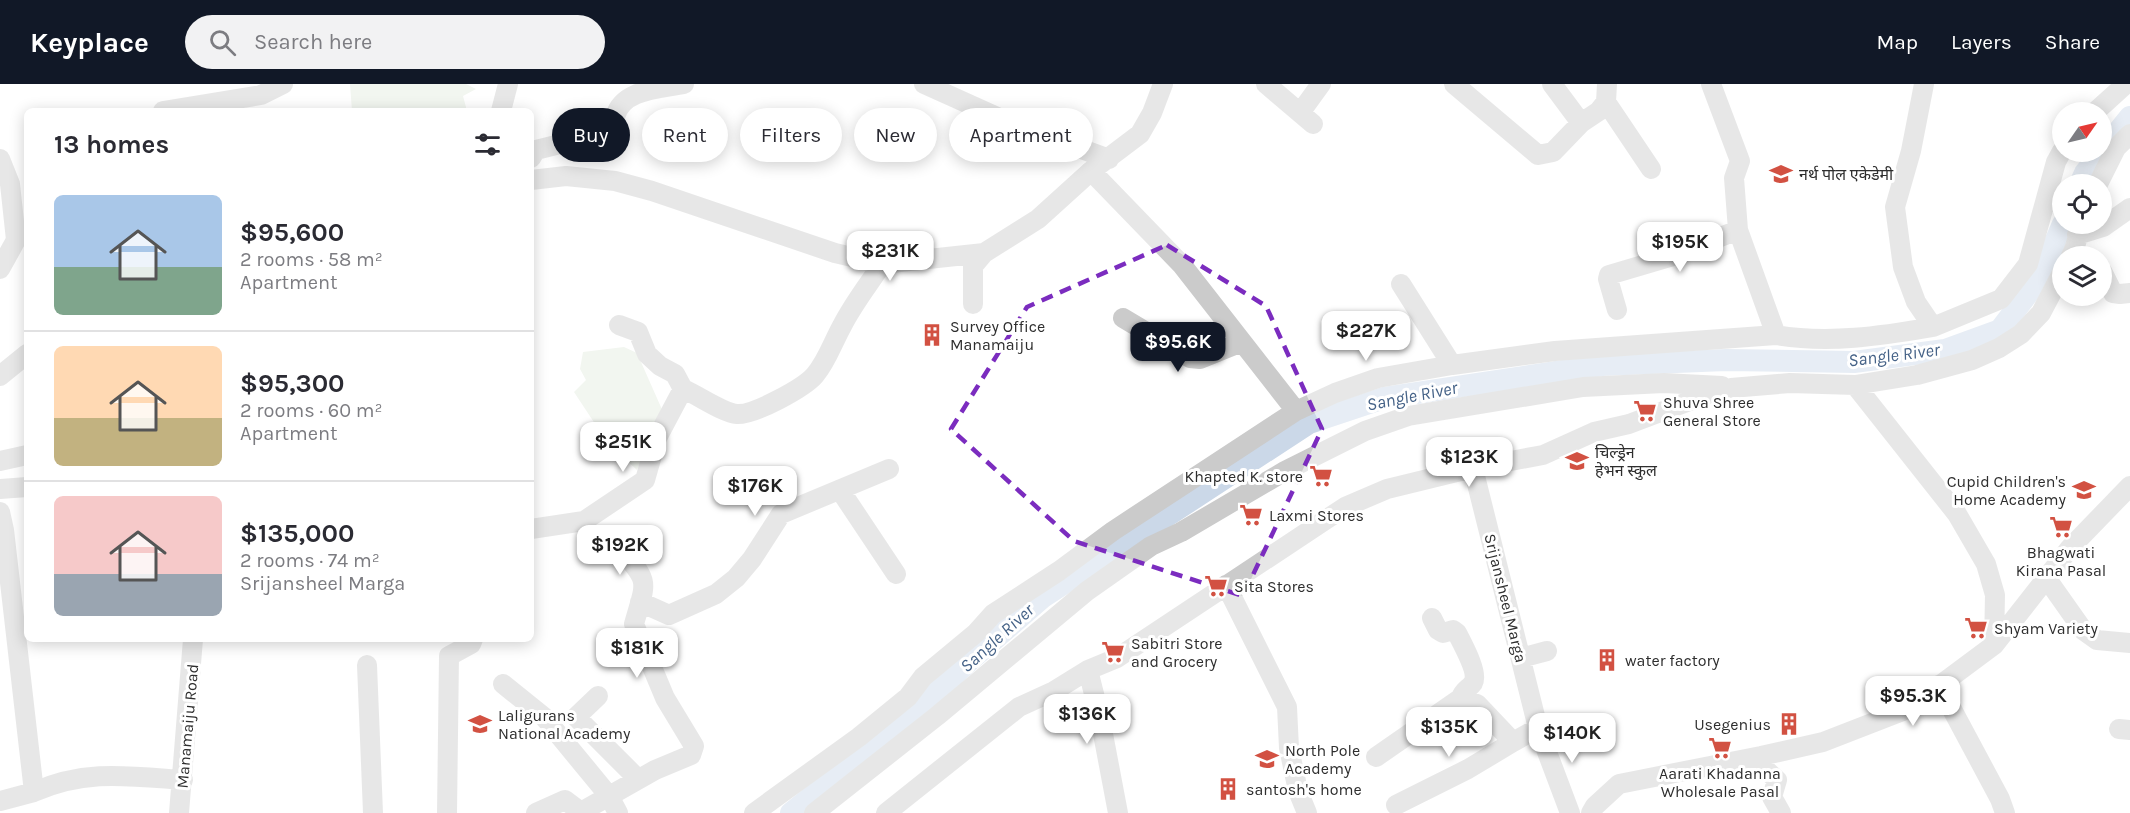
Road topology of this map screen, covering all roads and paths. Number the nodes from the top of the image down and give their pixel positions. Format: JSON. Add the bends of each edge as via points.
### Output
{"nodes":[{"id":1,"x":283,"y":84,"type":"edge"},
{"id":2,"x":508,"y":84,"type":"edge"},
{"id":3,"x":684,"y":84,"type":"edge"},
{"id":4,"x":924,"y":84,"type":"edge"},
{"id":5,"x":1163,"y":84,"type":"edge"},
{"id":6,"x":1266,"y":84,"type":"edge"},
{"id":7,"x":1321,"y":84,"type":"edge"},
{"id":8,"x":1454,"y":84,"type":"edge"},
{"id":9,"x":1552,"y":84,"type":"edge"},
{"id":10,"x":1711,"y":84,"type":"edge"},
{"id":11,"x":1924,"y":84,"type":"edge"},
{"id":12,"x":2126,"y":84,"type":"edge"},
{"id":13,"x":1607,"y":93,"type":"edge"},
{"id":14,"x":2106,"y":102,"type":"edge"},
{"id":15,"x":181,"y":108,"type":"edge"},
{"id":16,"x":502,"y":108,"type":"edge"},
{"id":17,"x":1581,"y":123,"type":"junction"},
{"id":18,"x":2130,"y":134,"type":"edge"},
{"id":19,"x":534,"y":153,"type":"edge"},
{"id":20,"x":0,"y":159,"type":"edge"},
{"id":21,"x":1109,"y":159,"type":"junction"},
{"id":22,"x":2056,"y":162,"type":"edge"},
{"id":23,"x":1651,"y":170,"type":"dead end"},
{"id":24,"x":1090,"y":171,"type":"junction"},
{"id":25,"x":2103,"y":174,"type":"edge"},
{"id":26,"x":534,"y":180,"type":"edge"},
{"id":27,"x":2130,"y":207,"type":"edge"},
{"id":28,"x":1738,"y":230,"type":"junction"},
{"id":29,"x":21,"y":240,"type":"edge"},
{"id":30,"x":2078,"y":244,"type":"edge"},
{"id":31,"x":984,"y":253,"type":"junction"},
{"id":32,"x":882,"y":264,"type":"junction"},
{"id":33,"x":0,"y":268,"type":"edge"},
{"id":34,"x":1401,"y":284,"type":"dead end"},
{"id":35,"x":2112,"y":291,"type":"edge"},
{"id":36,"x":2052,"y":292,"type":"edge"},
{"id":37,"x":2130,"y":292,"type":"edge"},
{"id":38,"x":973,"y":304,"type":"dead end"},
{"id":39,"x":1617,"y":310,"type":"dead end"},
{"id":40,"x":1123,"y":318,"type":"dead end"},
{"id":41,"x":619,"y":325,"type":"dead end"},
{"id":42,"x":1933,"y":327,"type":"junction"},
{"id":43,"x":1776,"y":335,"type":"junction"},
{"id":44,"x":1242,"y":342,"type":"junction"},
{"id":45,"x":24,"y":356,"type":"edge"},
{"id":46,"x":1452,"y":364,"type":"junction"},
{"id":47,"x":0,"y":376,"type":"edge"},
{"id":48,"x":1855,"y":386,"type":"junction"},
{"id":49,"x":1731,"y":388,"type":"junction"},
{"id":50,"x":683,"y":389,"type":"junction"},
{"id":51,"x":1296,"y":411,"type":"junction"},
{"id":52,"x":24,"y":457,"type":"edge"},
{"id":53,"x":0,"y":461,"type":"edge"},
{"id":54,"x":1473,"y":468,"type":"junction"},
{"id":55,"x":890,"y":470,"type":"dead end"},
{"id":56,"x":2130,"y":486,"type":"edge"},
{"id":57,"x":24,"y":487,"type":"edge"},
{"id":58,"x":0,"y":489,"type":"edge"},
{"id":59,"x":840,"y":490,"type":"junction"},
{"id":60,"x":1,"y":524,"type":"edge"},
{"id":61,"x":534,"y":529,"type":"edge"},
{"id":62,"x":620,"y":549,"type":"dead end"},
{"id":63,"x":896,"y":574,"type":"dead end"},
{"id":64,"x":2047,"y":579,"type":"junction"},
{"id":65,"x":1226,"y":585,"type":"junction"},
{"id":66,"x":640,"y":602,"type":"junction"},
{"id":67,"x":1432,"y":618,"type":"dead end"},
{"id":68,"x":193,"y":642,"type":"edge"},
{"id":69,"x":472,"y":642,"type":"edge"},
{"id":70,"x":2130,"y":644,"type":"edge"},
{"id":71,"x":1994,"y":645,"type":"junction"},
{"id":72,"x":1547,"y":651,"type":"dead end"},
{"id":73,"x":1521,"y":658,"type":"junction"},
{"id":74,"x":368,"y":665,"type":"dead end"},
{"id":75,"x":1089,"y":670,"type":"junction"},
{"id":76,"x":503,"y":684,"type":"dead end"},
{"id":77,"x":1939,"y":685,"type":"junction"},
{"id":78,"x":598,"y":696,"type":"dead end"},
{"id":79,"x":1461,"y":698,"type":"junction"},
{"id":80,"x":1538,"y":728,"type":"junction"},
{"id":81,"x":1518,"y":739,"type":"junction"},
{"id":82,"x":1761,"y":756,"type":"junction"},
{"id":83,"x":1376,"y":757,"type":"dead end"},
{"id":84,"x":638,"y":779,"type":"junction"},
{"id":85,"x":183,"y":780,"type":"junction"},
{"id":86,"x":34,"y":792,"type":"junction"},
{"id":87,"x":0,"y":801,"type":"edge"},
{"id":88,"x":613,"y":804,"type":"edge"},
{"id":89,"x":1404,"y":806,"type":"edge"},
{"id":90,"x":894,"y":811,"type":"edge"},
{"id":91,"x":180,"y":813,"type":"edge"},
{"id":92,"x":373,"y":813,"type":"edge"},
{"id":93,"x":447,"y":813,"type":"edge"},
{"id":94,"x":536,"y":813,"type":"edge"},
{"id":95,"x":754,"y":813,"type":"edge"},
{"id":96,"x":814,"y":813,"type":"edge"},
{"id":97,"x":1118,"y":813,"type":"edge"},
{"id":98,"x":1307,"y":813,"type":"edge"},
{"id":99,"x":1570,"y":813,"type":"edge"},
{"id":100,"x":1590,"y":813,"type":"edge"},
{"id":101,"x":1781,"y":813,"type":"edge"},
{"id":102,"x":2005,"y":813,"type":"edge"}],
"edges":[{"from":1,"to":15,"type":"street","via":[[261,95]]},
{"from":2,"to":16,"type":"street"},
{"from":3,"to":19,"type":"street","via":[[635,95],[622,102],[606,144],[576,140]]},
{"from":4,"to":21,"type":"street","via":[[1013,124]]},
{"from":5,"to":21,"type":"street","via":[[1140,134]]},
{"from":6,"to":7,"type":"street","via":[[1307,119]]},
{"from":8,"to":17,"type":"street","via":[[1538,155],[1553,152]]},
{"from":9,"to":17,"type":"street"},
{"from":10,"to":28,"type":"street","via":[[1740,161],[1734,178]]},
{"from":11,"to":42,"type":"street","via":[[1895,207],[1903,267],[1916,302]]},
{"from":12,"to":14,"type":"street"},
{"from":13,"to":17,"type":"street","via":[[1599,111]]},
{"from":13,"to":23,"type":"street"},
{"from":18,"to":25,"type":"street","via":[[2116,148]]},
{"from":20,"to":29,"type":"street","via":[[10,184]]},
{"from":21,"to":24,"type":"street"},
{"from":22,"to":42,"type":"street","via":[[2028,264],[2001,299]]},
{"from":24,"to":31,"type":"street","via":[[1038,219]]},
{"from":24,"to":44,"type":"street","via":[[1182,265]]},
{"from":26,"to":32,"type":"street","via":[[566,176],[615,181],[835,253]]},
{"from":27,"to":30,"type":"street"},
{"from":28,"to":39,"type":"street","via":[[1670,257],[1609,275]]},
{"from":28,"to":43,"type":"street"},
{"from":29,"to":33,"type":"street"},
{"from":31,"to":32,"type":"street"},
{"from":31,"to":38,"type":"street","via":[[973,266]]},
{"from":32,"to":50,"type":"street","via":[[814,376],[787,395],[751,413],[736,414]]},
{"from":34,"to":46,"type":"street"},
{"from":35,"to":37,"type":"street"},
{"from":36,"to":48,"type":"street","via":[[2041,313],[2021,334],[1999,348],[1917,375]]},
{"from":40,"to":44,"type":"street","via":[[1190,358],[1200,359]]},
{"from":41,"to":50,"type":"street","via":[[638,332],[646,354],[675,374]]},
{"from":42,"to":43,"type":"street","via":[[1866,338]]},
{"from":43,"to":46,"type":"street","via":[[1555,351]]},
{"from":44,"to":51,"type":"street"},
{"from":45,"to":47,"type":"street"},
{"from":46,"to":51,"type":"street","via":[[1378,378]]},
{"from":48,"to":49,"type":"street","via":[[1790,383]]},
{"from":48,"to":71,"type":"street","via":[[1958,514],[1986,564],[1995,594]]},
{"from":49,"to":54,"type":"street","via":[[1629,424],[1594,432],[1543,455]]},
{"from":49,"to":96,"type":"street","via":[[1664,383],[1583,387],[1408,416],[1365,431],[1151,546],[1087,591]]},
{"from":50,"to":61,"type":"street","via":[[657,438],[645,480],[584,521]]},
{"from":51,"to":95,"type":"street","via":[[993,614],[923,678],[908,697],[860,737]]},
{"from":52,"to":53,"type":"street"},
{"from":54,"to":65,"type":"street","via":[[1387,489],[1345,507]]},
{"from":54,"to":73,"type":"street","name":"Srijansheel Marga"},
{"from":55,"to":59,"type":"street"},
{"from":56,"to":64,"type":"street","via":[[2070,548]]},
{"from":57,"to":58,"type":"street"},
{"from":59,"to":63,"type":"street"},
{"from":59,"to":66,"type":"street","via":[[781,514],[752,559],[716,594],[669,615]]},
{"from":60,"to":86,"type":"street"},
{"from":62,"to":66,"type":"street","via":[[641,572],[645,591]]},
{"from":64,"to":70,"type":"street","via":[[2083,630],[2097,640]]},
{"from":64,"to":71,"type":"street"},
{"from":65,"to":75,"type":"street","via":[[1117,658]]},
{"from":65,"to":98,"type":"street","via":[[1287,707],[1289,748]]},
{"from":66,"to":84,"type":"street","via":[[634,624],[665,698],[693,746],[691,755]]},
{"from":67,"to":79,"type":"street","via":[[1443,633],[1457,633],[1472,666],[1475,677]]},
{"from":68,"to":85,"type":"street","name":"Manamaiju Road"},
{"from":69,"to":93,"type":"street","via":[[449,656]]},
{"from":71,"to":77,"type":"street"},
{"from":72,"to":73,"type":"street"},
{"from":73,"to":80,"type":"street","name":"Srijansheel Marga"},
{"from":74,"to":92,"type":"street"},
{"from":75,"to":90,"type":"street","via":[[1019,707]]},
{"from":75,"to":97,"type":"street"},
{"from":76,"to":88,"type":"street","via":[[544,717]]},
{"from":77,"to":82,"type":"street","via":[[1908,709],[1823,742]]},
{"from":77,"to":102,"type":"street"},
{"from":78,"to":84,"type":"street","via":[[576,717]]},
{"from":79,"to":81,"type":"street","via":[[1477,704],[1513,742]]},
{"from":79,"to":83,"type":"street"},
{"from":80,"to":81,"type":"street"},
{"from":80,"to":99,"type":"street","name":"Srijansheel Marga"},
{"from":81,"to":89,"type":"street"},
{"from":82,"to":100,"type":"street","via":[[1619,784]]},
{"from":82,"to":101,"type":"street","via":[[1765,769],[1777,780],[1772,797]]},
{"from":84,"to":88,"type":"street"},
{"from":85,"to":86,"type":"street","via":[[112,775],[63,780]]},
{"from":85,"to":91,"type":"street","name":"Manamaiju Road"},
{"from":86,"to":87,"type":"street"},
{"from":88,"to":94,"type":"street","via":[[581,812],[565,800]]}]}
